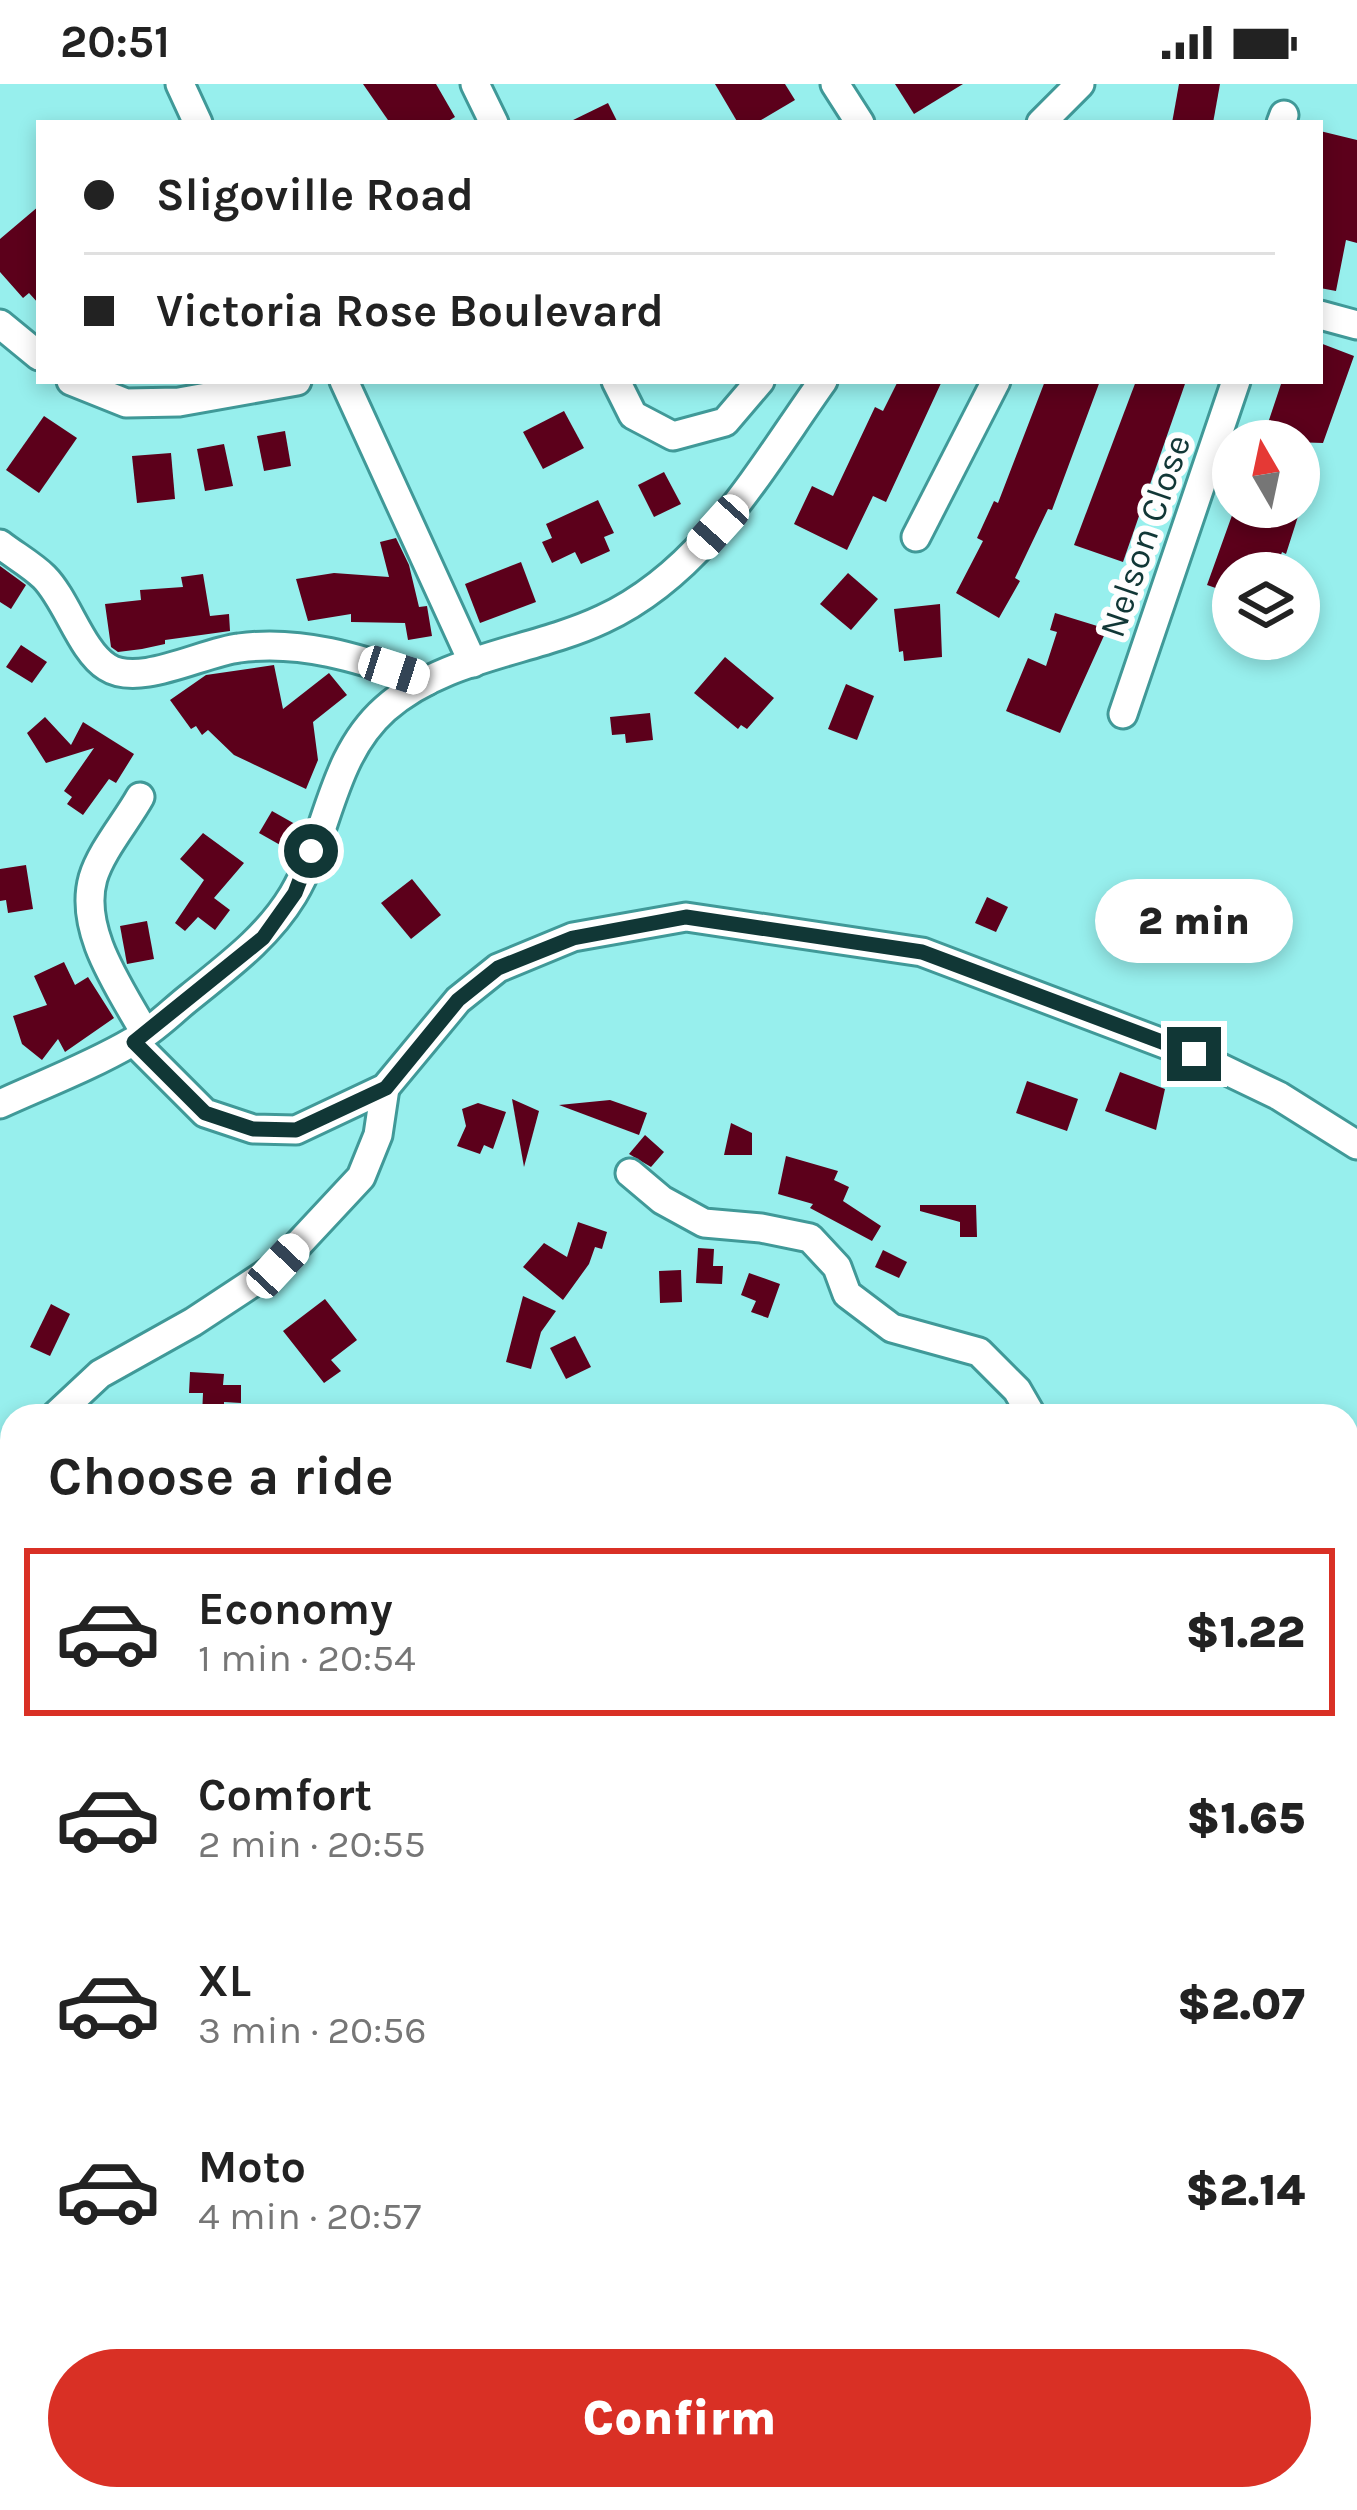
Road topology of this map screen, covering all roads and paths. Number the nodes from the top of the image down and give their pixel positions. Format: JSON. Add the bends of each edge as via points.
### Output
{"nodes":[{"id":1,"x":180,"y":84,"type":"edge"},
{"id":2,"x":475,"y":84,"type":"edge"},
{"id":3,"x":835,"y":84,"type":"edge"},
{"id":4,"x":1081,"y":84,"type":"edge"},
{"id":5,"x":197,"y":120,"type":"edge"},
{"id":6,"x":493,"y":120,"type":"edge"},
{"id":7,"x":858,"y":120,"type":"edge"},
{"id":8,"x":1044,"y":120,"type":"edge"},
{"id":9,"x":1323,"y":316,"type":"edge"},
{"id":10,"x":0,"y":325,"type":"edge"},
{"id":11,"x":1357,"y":325,"type":"edge"},
{"id":12,"x":36,"y":354,"type":"edge"},
{"id":13,"x":78,"y":384,"type":"edge"},
{"id":14,"x":281,"y":384,"type":"edge"},
{"id":15,"x":345,"y":384,"type":"edge"},
{"id":16,"x":617,"y":384,"type":"edge"},
{"id":17,"x":757,"y":384,"type":"edge"},
{"id":18,"x":822,"y":384,"type":"edge"},
{"id":19,"x":994,"y":384,"type":"edge"},
{"id":20,"x":1235,"y":384,"type":"edge"},
{"id":21,"x":916,"y":537,"type":"dead end"},
{"id":22,"x":0,"y":544,"type":"edge"},
{"id":23,"x":473,"y":664,"type":"junction"},
{"id":24,"x":428,"y":681,"type":"junction"},
{"id":25,"x":1123,"y":714,"type":"dead end"},
{"id":26,"x":140,"y":797,"type":"dead end"},
{"id":27,"x":140,"y":1037,"type":"junction"},
{"id":28,"x":386,"y":1088,"type":"junction"},
{"id":29,"x":0,"y":1104,"type":"edge"},
{"id":30,"x":1357,"y":1145,"type":"edge"},
{"id":31,"x":630,"y":1173,"type":"dead end"},
{"id":32,"x":68,"y":1404,"type":"edge"},
{"id":33,"x":1025,"y":1404,"type":"edge"}],
"edges":[{"from":1,"to":5,"type":"street"},
{"from":2,"to":6,"type":"street"},
{"from":3,"to":7,"type":"street"},
{"from":4,"to":8,"type":"street"},
{"from":9,"to":11,"type":"street"},
{"from":10,"to":12,"type":"street"},
{"from":13,"to":14,"type":"street","via":[[126,403]]},
{"from":15,"to":23,"type":"street"},
{"from":16,"to":17,"type":"street","via":[[633,416],[673,436],[725,422]]},
{"from":18,"to":23,"type":"street","via":[[718,527],[641,600]]},
{"from":19,"to":21,"type":"street"},
{"from":20,"to":25,"type":"street","name":"Nelson Close"},
{"from":22,"to":24,"type":"street","via":[[46,578],[105,667],[116,671],[154,672],[243,647],[326,649]]},
{"from":23,"to":24,"type":"street"},
{"from":24,"to":27,"type":"street","via":[[362,734],[295,893],[263,938]]},
{"from":26,"to":27,"type":"street","via":[[94,876],[90,915]]},
{"from":27,"to":28,"type":"street","via":[[205,1113],[253,1129],[296,1130]]},
{"from":27,"to":29,"type":"street"},
{"from":28,"to":30,"type":"street","via":[[458,1000],[498,968],[573,938],[686,917],[922,952],[1194,1054]]},
{"from":28,"to":32,"type":"street","via":[[361,1177],[278,1266],[100,1374]]},
{"from":31,"to":33,"type":"street","via":[[704,1223],[810,1238],[847,1294],[892,1328],[979,1352]]}]}
